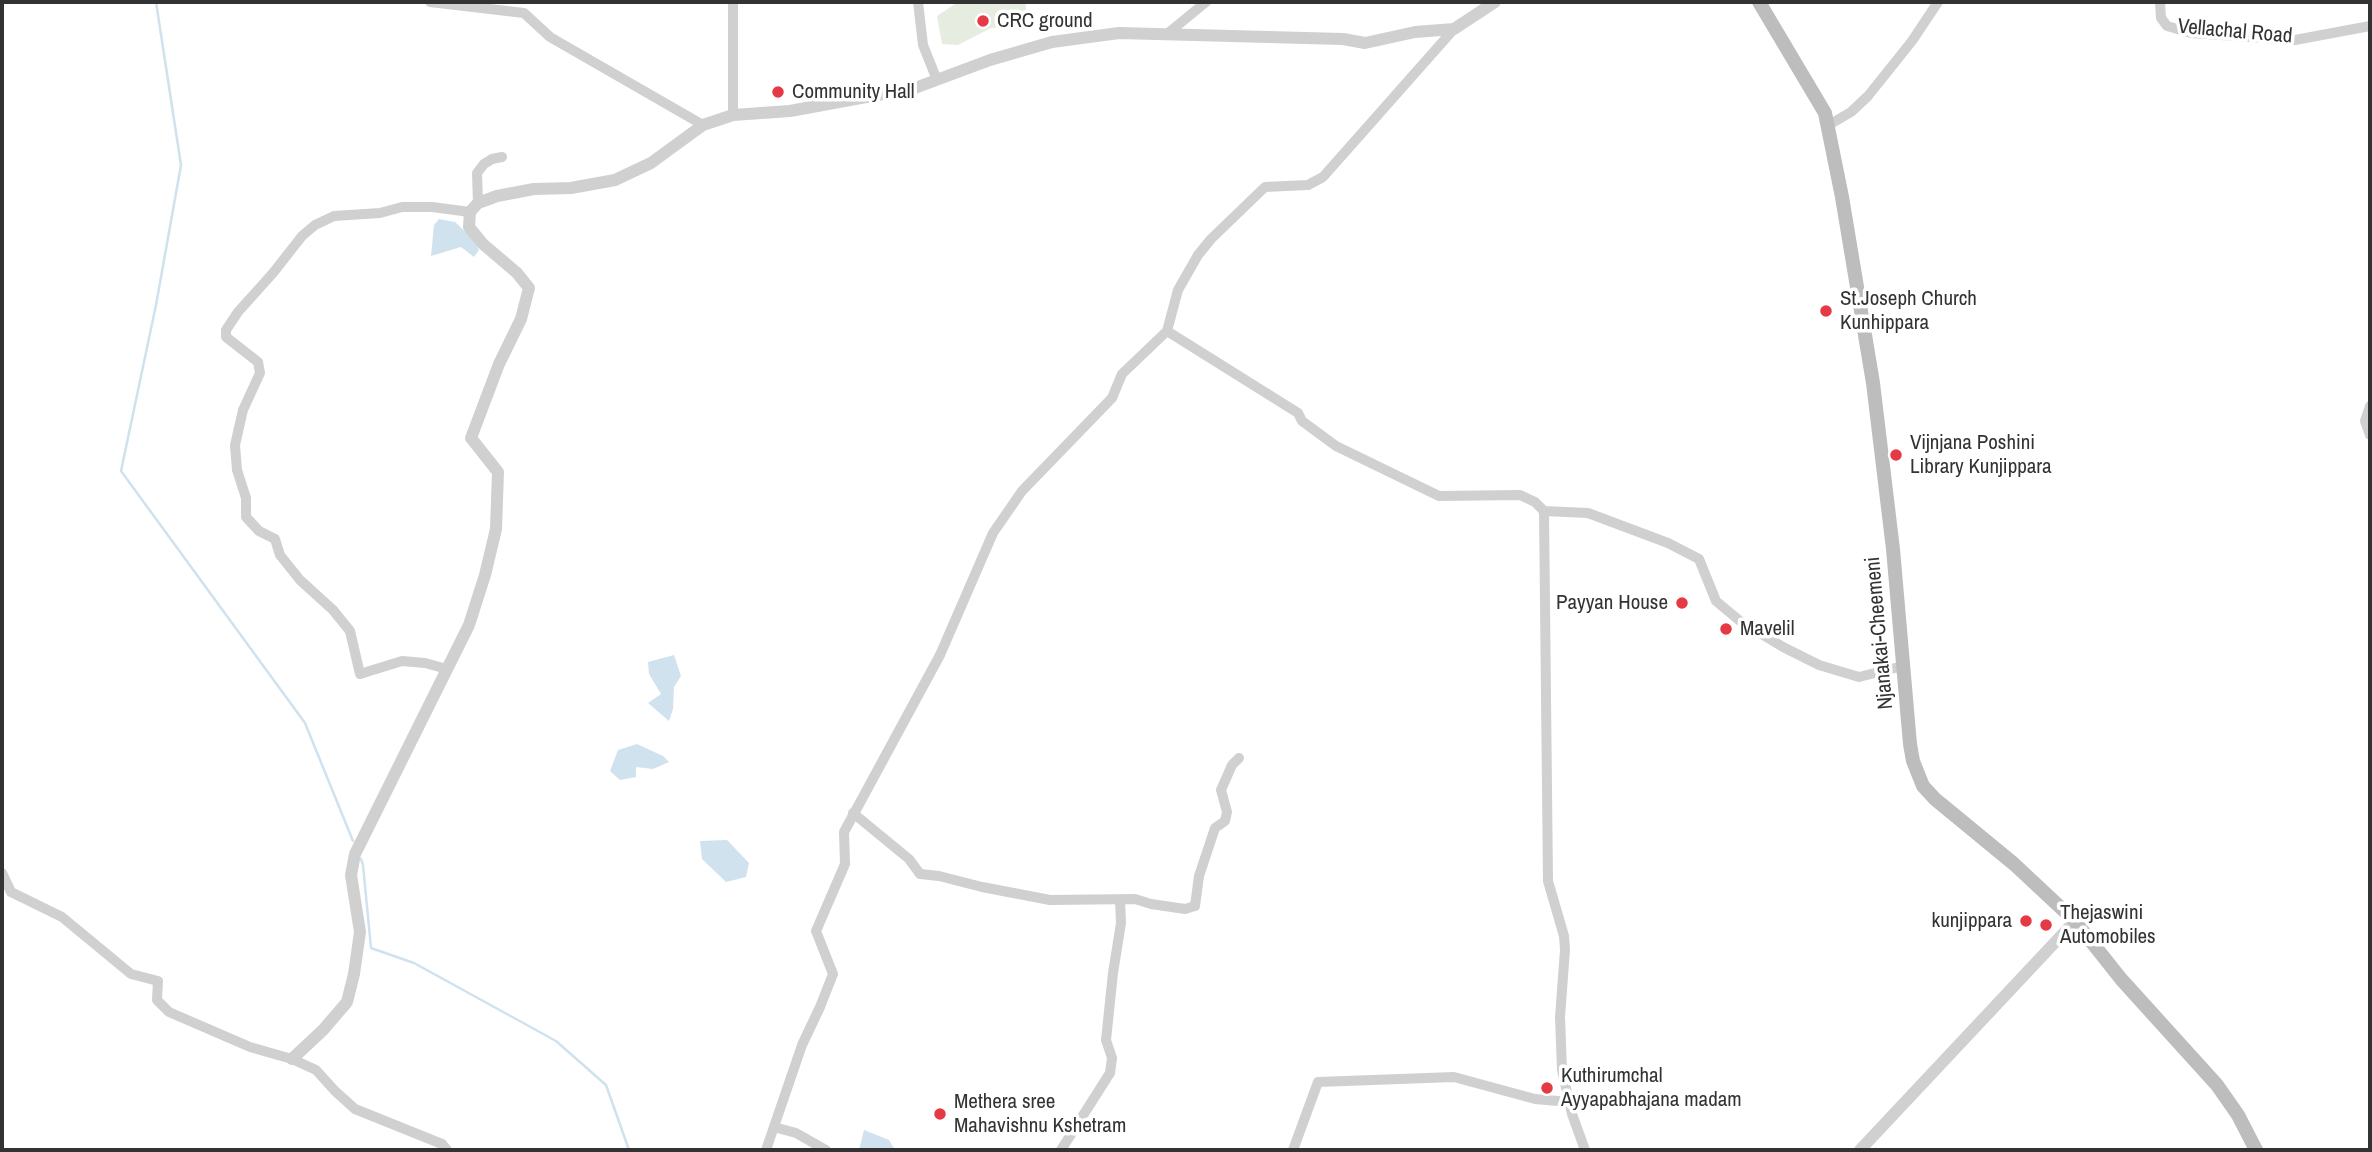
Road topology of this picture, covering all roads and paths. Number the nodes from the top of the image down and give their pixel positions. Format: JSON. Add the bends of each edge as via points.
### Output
{"nodes":[{"id":1,"x":430,"y":2,"type":"edge"},
{"id":2,"x":733,"y":2,"type":"edge"},
{"id":3,"x":918,"y":2,"type":"edge"},
{"id":4,"x":1206,"y":2,"type":"edge"},
{"id":5,"x":1495,"y":2,"type":"edge"},
{"id":6,"x":1759,"y":2,"type":"edge"},
{"id":7,"x":1938,"y":2,"type":"edge"},
{"id":8,"x":2160,"y":2,"type":"edge"},
{"id":9,"x":2370,"y":26,"type":"edge"},
{"id":10,"x":1454,"y":29,"type":"junction"},
{"id":11,"x":1167,"y":34,"type":"junction"},
{"id":12,"x":937,"y":80,"type":"junction"},
{"id":13,"x":733,"y":115,"type":"junction"},
{"id":14,"x":703,"y":125,"type":"junction"},
{"id":15,"x":1827,"y":126,"type":"junction"},
{"id":16,"x":502,"y":157,"type":"dead end"},
{"id":17,"x":474,"y":208,"type":"junction"},
{"id":18,"x":1167,"y":331,"type":"junction"},
{"id":19,"x":2370,"y":406,"type":"edge"},
{"id":20,"x":2370,"y":435,"type":"edge"},
{"id":21,"x":1544,"y":511,"type":"junction"},
{"id":22,"x":1903,"y":666,"type":"junction"},
{"id":23,"x":447,"y":669,"type":"junction"},
{"id":24,"x":1239,"y":758,"type":"dead end"},
{"id":25,"x":853,"y":813,"type":"junction"},
{"id":26,"x":2,"y":873,"type":"edge"},
{"id":27,"x":1119,"y":900,"type":"junction"},
{"id":28,"x":2074,"y":921,"type":"junction"},
{"id":29,"x":292,"y":1059,"type":"junction"},
{"id":30,"x":1569,"y":1102,"type":"junction"},
{"id":31,"x":774,"y":1127,"type":"junction"},
{"id":32,"x":447,"y":1150,"type":"edge"},
{"id":33,"x":766,"y":1150,"type":"edge"},
{"id":34,"x":826,"y":1150,"type":"edge"},
{"id":35,"x":1061,"y":1150,"type":"edge"},
{"id":36,"x":1293,"y":1150,"type":"edge"},
{"id":37,"x":1585,"y":1150,"type":"edge"},
{"id":38,"x":1860,"y":1150,"type":"edge"},
{"id":39,"x":2256,"y":1150,"type":"edge"}],
"edges":[{"from":1,"to":14,"type":"street","via":[[524,13],[550,37]]},
{"from":2,"to":13,"type":"street"},
{"from":3,"to":12,"type":"street","via":[[923,45]]},
{"from":4,"to":11,"type":"street"},
{"from":5,"to":10,"type":"street"},
{"from":6,"to":15,"type":"main road","name":"Njanakai-Cheemeni","via":[[1817,99]]},
{"from":7,"to":15,"type":"street","via":[[1868,96]]},
{"from":8,"to":9,"type":"street","name":"Vellachal Road","via":[[2161,18],[2167,26],[2191,33],[2295,40]]},
{"from":10,"to":11,"type":"street","via":[[1365,43]]},
{"from":10,"to":18,"type":"street","via":[[1323,177],[1308,185],[1265,187],[1211,239],[1178,290]]},
{"from":11,"to":12,"type":"street","via":[[1119,33],[1052,42]]},
{"from":12,"to":13,"type":"street","via":[[840,103]]},
{"from":13,"to":14,"type":"street"},
{"from":14,"to":17,"type":"street","via":[[651,163],[615,180],[497,196]]},
{"from":15,"to":22,"type":"main road","name":"Njanakai-Cheemeni","via":[[1873,383]]},
{"from":16,"to":17,"type":"street","via":[[484,164],[477,173]]},
{"from":17,"to":23,"type":"street","via":[[469,227],[530,288],[471,438],[498,472],[496,529],[469,625]]},
{"from":17,"to":23,"type":"street","via":[[402,207],[380,213],[347,213],[315,225],[226,330],[226,337],[258,362],[260,373],[243,410],[235,445],[246,517],[275,539],[300,580],[350,631],[360,674],[402,662]]},
{"from":18,"to":21,"type":"street","via":[[1298,413],[1336,446],[1439,496],[1520,495]]},
{"from":18,"to":25,"type":"street","via":[[1122,374],[1112,398],[1022,491],[993,533],[940,655]]},
{"from":19,"to":20,"type":"street","via":[[2365,421]]},
{"from":21,"to":22,"type":"street","via":[[1588,513],[1699,559],[1716,601],[1740,621],[1819,665],[1859,677]]},
{"from":21,"to":30,"type":"street","via":[[1548,881],[1564,936],[1560,1017],[1562,1070]]},
{"from":22,"to":28,"type":"main road","name":"Njanakai-Cheemeni","via":[[1913,761],[1923,786]]},
{"from":23,"to":29,"type":"street","via":[[355,854],[351,875],[360,932],[347,1002]]},
{"from":24,"to":27,"type":"street","via":[[1221,790],[1225,821],[1215,828],[1199,876],[1195,906],[1185,909]]},
{"from":25,"to":27,"type":"street","via":[[909,859],[920,874],[1050,900]]},
{"from":25,"to":31,"type":"street","via":[[844,832],[845,864],[816,931],[833,974]]},
{"from":26,"to":29,"type":"street","via":[[11,892],[62,917],[131,974],[158,981],[157,1000],[169,1012],[250,1047]]},
{"from":27,"to":35,"type":"street","via":[[1121,923],[1106,1040],[1112,1058],[1110,1073]]},
{"from":28,"to":38,"type":"street"},
{"from":28,"to":39,"type":"main road","name":"Njanakai-Cheemeni","via":[[2217,1086]]},
{"from":29,"to":32,"type":"street","via":[[316,1070],[355,1109]]},
{"from":30,"to":36,"type":"street","via":[[1454,1077],[1318,1082]]},
{"from":30,"to":37,"type":"street"},
{"from":31,"to":33,"type":"street"},
{"from":31,"to":34,"type":"street"}]}
